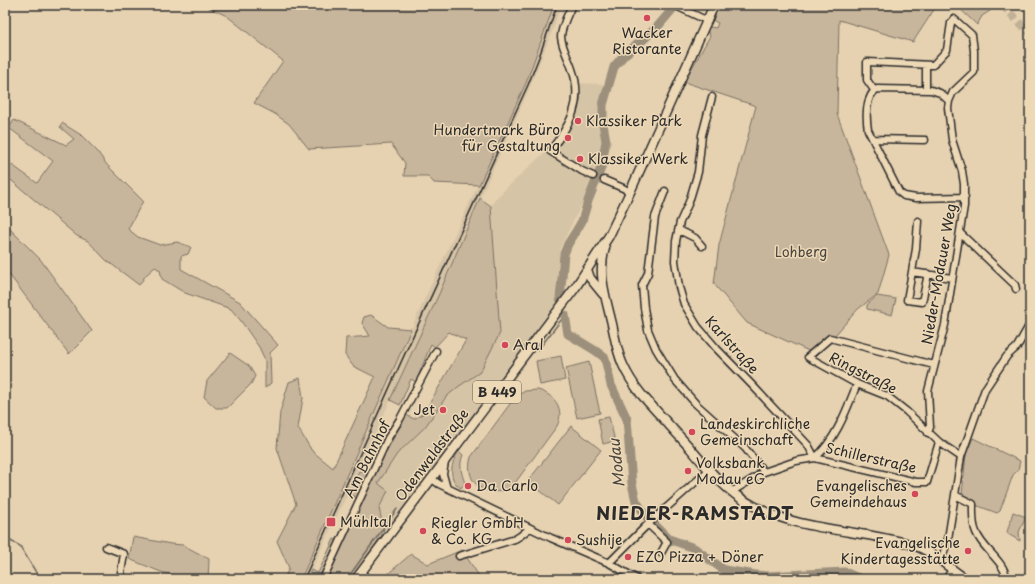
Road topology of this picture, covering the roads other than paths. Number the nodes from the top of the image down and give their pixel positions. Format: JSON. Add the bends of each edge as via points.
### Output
{"nodes":[{"id":1,"x":572,"y":5,"type":"edge"},
{"id":2,"x":674,"y":5,"type":"edge"},
{"id":3,"x":714,"y":5,"type":"edge"},
{"id":4,"x":708,"y":21,"type":"junction"},
{"id":5,"x":926,"y":65,"type":"junction"},
{"id":6,"x":926,"y":89,"type":"junction"},
{"id":7,"x":874,"y":90,"type":"junction"},
{"id":8,"x":712,"y":96,"type":"dead end"},
{"id":9,"x":949,"y":101,"type":"junction"},
{"id":10,"x":873,"y":139,"type":"junction"},
{"id":11,"x":925,"y":140,"type":"dead end"},
{"id":12,"x":593,"y":176,"type":"dead end"},
{"id":13,"x":604,"y":180,"type":"dead end"},
{"id":14,"x":665,"y":191,"type":"dead end"},
{"id":15,"x":630,"y":192,"type":"junction"},
{"id":16,"x":965,"y":197,"type":"junction"},
{"id":17,"x":918,"y":222,"type":"dead end"},
{"id":18,"x":679,"y":230,"type":"junction"},
{"id":19,"x":960,"y":233,"type":"junction"},
{"id":20,"x":609,"y":236,"type":"junction"},
{"id":21,"x":702,"y":246,"type":"dead end"},
{"id":22,"x":587,"y":270,"type":"junction"},
{"id":23,"x":912,"y":272,"type":"junction"},
{"id":24,"x":928,"y":274,"type":"junction"},
{"id":25,"x":952,"y":278,"type":"junction"},
{"id":26,"x":599,"y":283,"type":"junction"},
{"id":27,"x":575,"y":288,"type":"junction"},
{"id":28,"x":1016,"y":289,"type":"dead end"},
{"id":29,"x":1030,"y":324,"type":"edge"},
{"id":30,"x":436,"y":351,"type":"dead end"},
{"id":31,"x":934,"y":365,"type":"junction"},
{"id":32,"x":857,"y":384,"type":"junction"},
{"id":33,"x":928,"y":433,"type":"junction"},
{"id":34,"x":939,"y":442,"type":"junction"},
{"id":35,"x":961,"y":456,"type":"junction"},
{"id":36,"x":815,"y":458,"type":"junction"},
{"id":37,"x":445,"y":462,"type":"junction"},
{"id":38,"x":708,"y":470,"type":"junction"},
{"id":39,"x":764,"y":472,"type":"junction"},
{"id":40,"x":432,"y":479,"type":"junction"},
{"id":41,"x":446,"y":485,"type":"junction"},
{"id":42,"x":451,"y":489,"type":"junction"},
{"id":43,"x":733,"y":491,"type":"junction"},
{"id":44,"x":955,"y":495,"type":"junction"},
{"id":45,"x":648,"y":524,"type":"junction"},
{"id":46,"x":530,"y":528,"type":"junction"},
{"id":47,"x":106,"y":547,"type":"dead end"},
{"id":48,"x":661,"y":553,"type":"dead end"},
{"id":49,"x":459,"y":556,"type":"dead end"},
{"id":50,"x":941,"y":561,"type":"junction"},
{"id":51,"x":609,"y":564,"type":"junction"},
{"id":52,"x":952,"y":570,"type":"junction"},
{"id":53,"x":120,"y":579,"type":"edge"},
{"id":54,"x":322,"y":579,"type":"edge"},
{"id":55,"x":356,"y":579,"type":"edge"},
{"id":56,"x":636,"y":579,"type":"edge"},
{"id":57,"x":946,"y":579,"type":"edge"},
{"id":58,"x":966,"y":579,"type":"edge"},
{"id":59,"x":1007,"y":579,"type":"edge"}],
"edges":[{"from":1,"to":12,"type":"street","via":[[561,38],[574,73],[575,110],[565,133],[550,151]]},
{"from":2,"to":4,"type":"street"},
{"from":3,"to":4,"type":"main road","number":"B 449"},
{"from":4,"to":15,"type":"main road","number":"B 449"},
{"from":5,"to":6,"type":"street"},
{"from":5,"to":7,"type":"street","via":[[867,62],[867,80]]},
{"from":5,"to":9,"type":"street","via":[[932,65],[947,50],[951,23],[954,19],[972,34],[974,72],[953,92]]},
{"from":6,"to":7,"type":"street"},
{"from":6,"to":9,"type":"street","via":[[940,93]]},
{"from":7,"to":10,"type":"street","via":[[868,103],[867,125]]},
{"from":8,"to":18,"type":"street","name":"Karlstraße","via":[[702,135],[698,172]]},
{"from":9,"to":16,"type":"street","name":"Nieder-Modauer Weg","via":[[948,117],[962,171]]},
{"from":10,"to":11,"type":"street"},
{"from":10,"to":16,"type":"street","via":[[899,192],[904,196]]},
{"from":13,"to":15,"type":"street"},
{"from":14,"to":39,"type":"street","via":[[655,216],[648,273],[642,285],[648,330],[675,380],[696,404],[745,448]]},
{"from":15,"to":20,"type":"main road","number":"B 449"},
{"from":16,"to":19,"type":"street","name":"Nieder-Modauer Weg"},
{"from":17,"to":23,"type":"street"},
{"from":18,"to":21,"type":"street","via":[[695,238]]},
{"from":18,"to":36,"type":"street","name":"Karlstraße","via":[[675,261],[684,304],[698,327],[808,445]]},
{"from":19,"to":25,"type":"street","name":"Nieder-Modauer Weg"},
{"from":19,"to":28,"type":"street","via":[[1015,285]]},
{"from":20,"to":22,"type":"main road","number":"B 449"},
{"from":20,"to":26,"type":"main road"},
{"from":22,"to":26,"type":"main road","via":[[590,278]]},
{"from":22,"to":27,"type":"main road","name":"Odenwaldstraße","number":"B 449"},
{"from":23,"to":24,"type":"street"},
{"from":23,"to":24,"type":"street","via":[[907,300],[922,302]]},
{"from":24,"to":25,"type":"street"},
{"from":25,"to":31,"type":"street","name":"Nieder-Modauer Weg","via":[[945,325]]},
{"from":26,"to":27,"type":"main road"},
{"from":26,"to":38,"type":"main road","via":[[605,296],[618,352],[630,379]]},
{"from":27,"to":37,"type":"main road","name":"Odenwaldstraße","number":"B 449"},
{"from":29,"to":35,"type":"street","via":[[1017,347],[1007,356],[985,389]]},
{"from":30,"to":54,"type":"street","name":"Am Bahnhof","via":[[388,438]]},
{"from":31,"to":32,"type":"street","name":"Ringstraße","via":[[830,338],[808,357]]},
{"from":31,"to":33,"type":"street","name":"Nieder-Modauer Weg","via":[[928,391]]},
{"from":32,"to":33,"type":"street","name":"Ringstraße","via":[[887,396]]},
{"from":32,"to":36,"type":"street","via":[[834,433]]},
{"from":33,"to":34,"type":"street","name":"Ringstraße"},
{"from":34,"to":35,"type":"street","name":"Ringstraße"},
{"from":34,"to":36,"type":"street","name":"Schillerstraße","via":[[927,482],[916,482]]},
{"from":35,"to":44,"type":"street"},
{"from":36,"to":39,"type":"street","via":[[796,461]]},
{"from":37,"to":40,"type":"main road","name":"Odenwaldstraße","number":"B 449"},
{"from":37,"to":41,"type":"street"},
{"from":38,"to":43,"type":"main road"},
{"from":38,"to":45,"type":"street"},
{"from":39,"to":43,"type":"street"},
{"from":40,"to":41,"type":"street","via":[[438,479]]},
{"from":40,"to":42,"type":"street"},
{"from":40,"to":55,"type":"main road","name":"Odenwaldstraße","number":"B 449"},
{"from":41,"to":42,"type":"street"},
{"from":42,"to":46,"type":"street"},
{"from":43,"to":50,"type":"main road","via":[[750,504],[781,518],[914,545]]},
{"from":44,"to":50,"type":"street","via":[[948,539]]},
{"from":44,"to":59,"type":"street","via":[[973,504],[976,534],[1001,564]]},
{"from":45,"to":48,"type":"street","via":[[667,542]]},
{"from":45,"to":51,"type":"street"},
{"from":46,"to":49,"type":"street","via":[[514,539]]},
{"from":46,"to":51,"type":"street"},
{"from":47,"to":53,"type":"street","via":[[124,554]]},
{"from":50,"to":52,"type":"main road"},
{"from":51,"to":56,"type":"street"},
{"from":52,"to":57,"type":"street"},
{"from":52,"to":58,"type":"main road"}]}
